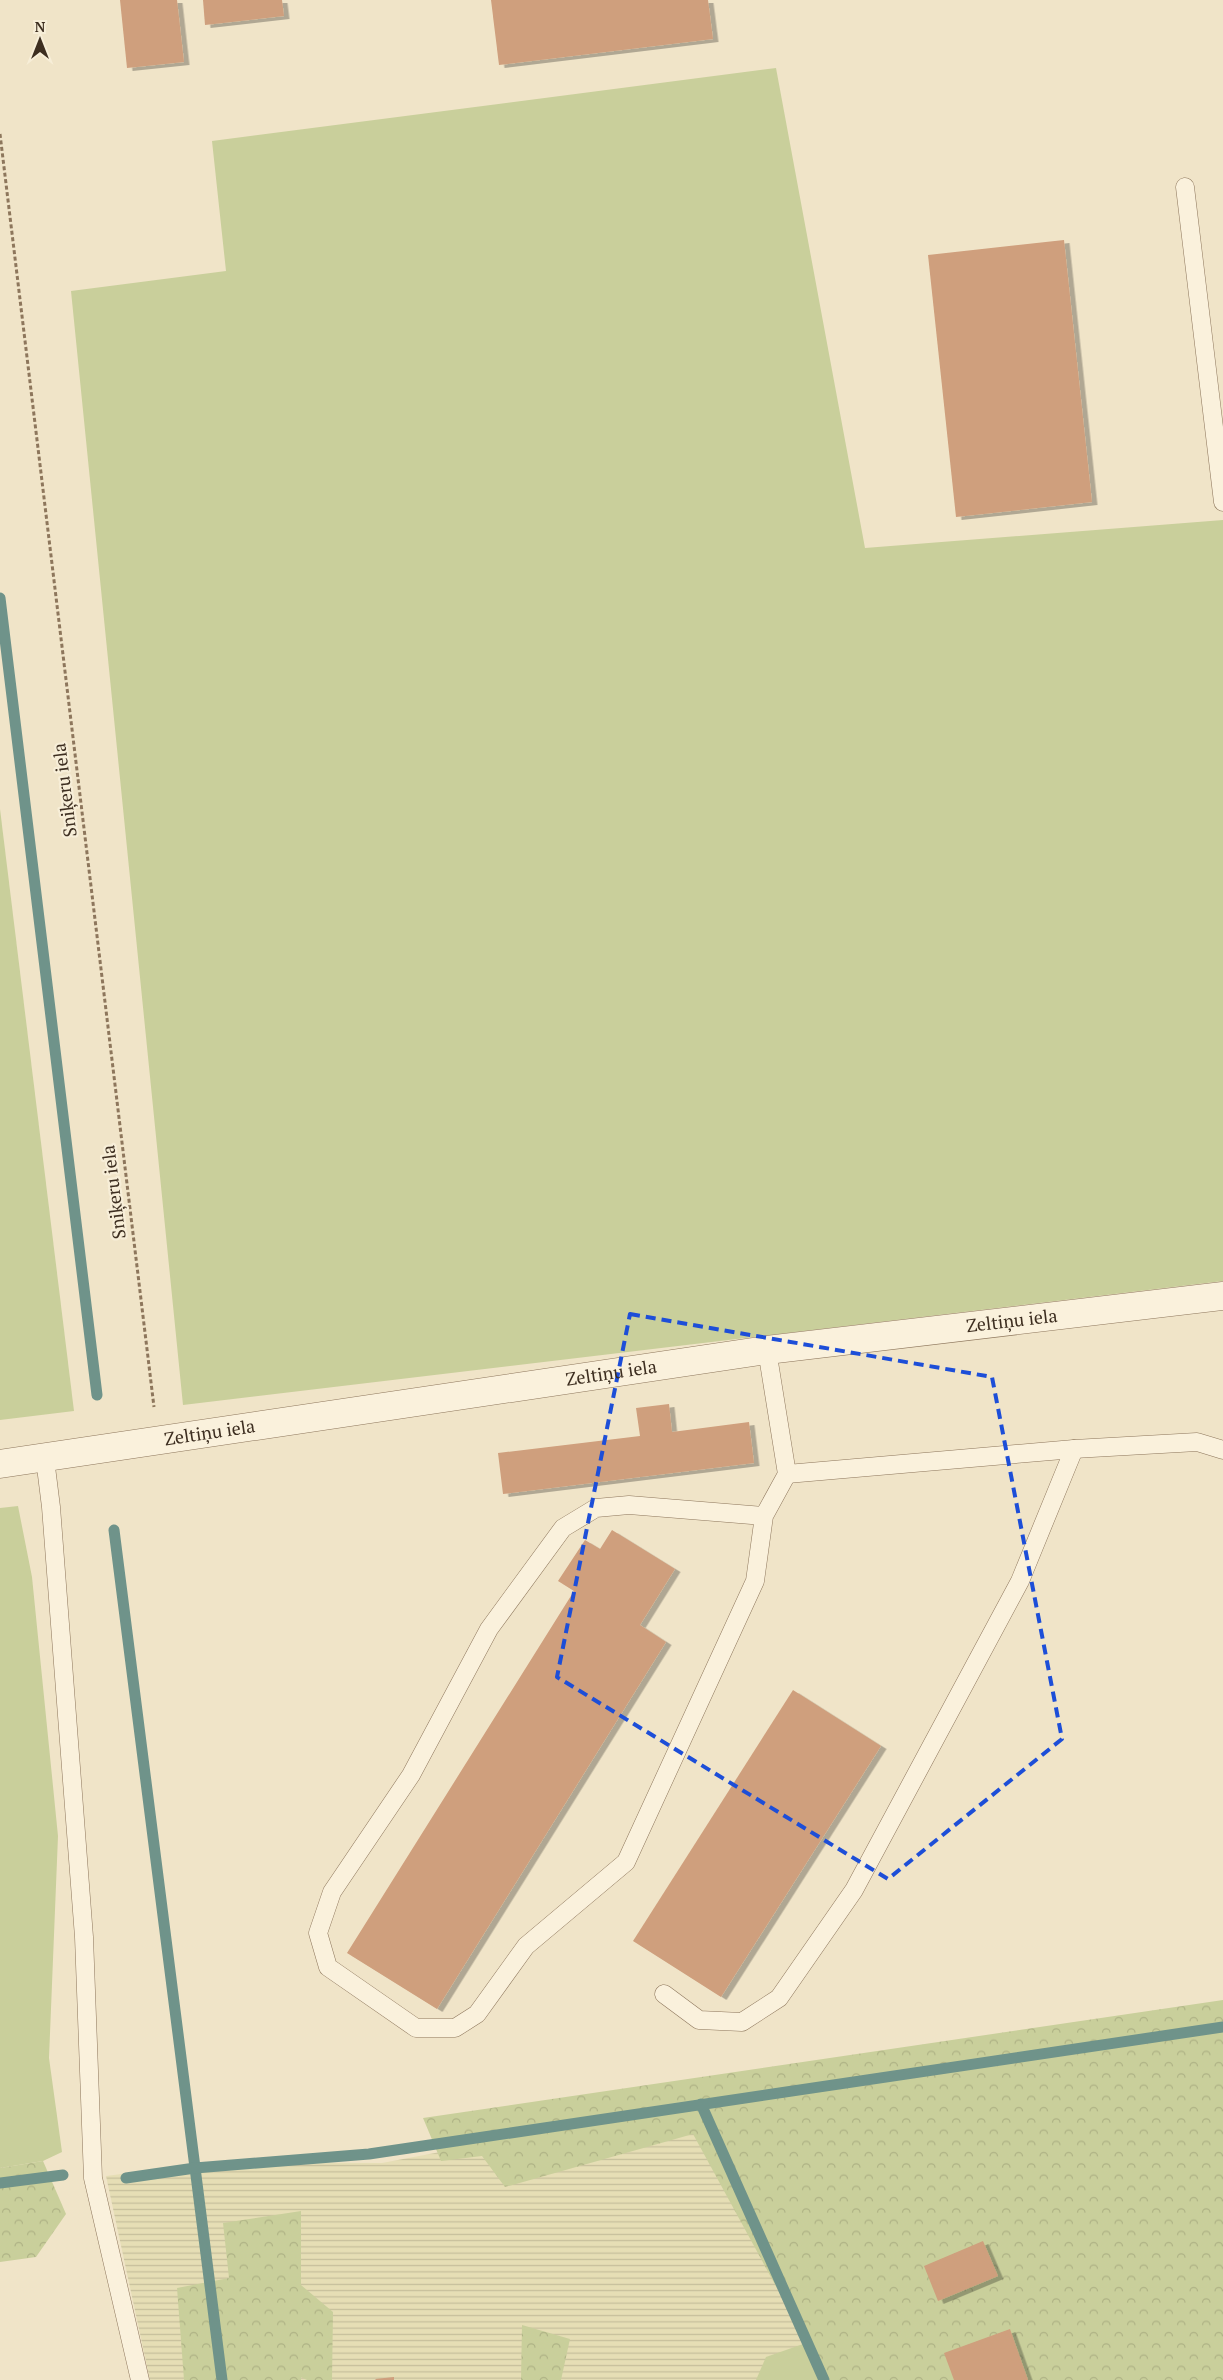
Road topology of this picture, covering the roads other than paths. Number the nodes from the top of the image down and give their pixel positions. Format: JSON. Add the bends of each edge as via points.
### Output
{"nodes":[{"id":1,"x":1185,"y":187,"type":"dead end"},
{"id":2,"x":1223,"y":502,"type":"edge"},
{"id":3,"x":1223,"y":1296,"type":"edge"},
{"id":4,"x":767,"y":1350,"type":"junction"},
{"id":5,"x":1074,"y":1450,"type":"junction"},
{"id":6,"x":1223,"y":1450,"type":"edge"},
{"id":7,"x":45,"y":1459,"type":"junction"},
{"id":8,"x":0,"y":1464,"type":"edge"},
{"id":9,"x":787,"y":1474,"type":"junction"},
{"id":10,"x":764,"y":1516,"type":"junction"},
{"id":11,"x":664,"y":1994,"type":"dead end"},
{"id":12,"x":140,"y":2380,"type":"edge"}],
"edges":[{"from":1,"to":2,"type":"lane"},
{"from":3,"to":4,"type":"street","name":"Zeltiņu iela"},
{"from":4,"to":7,"type":"street","name":"Zeltiņu iela"},
{"from":4,"to":9,"type":"lane"},
{"from":5,"to":6,"type":"lane","via":[[1197,1442]]},
{"from":5,"to":9,"type":"lane"},
{"from":5,"to":11,"type":"lane","via":[[1020,1581],[854,1890],[779,1998],[742,2022],[699,2020]]},
{"from":7,"to":8,"type":"street","name":"Zeltiņu iela"},
{"from":7,"to":12,"type":"lane","via":[[84,1937],[93,2178]]},
{"from":9,"to":10,"type":"lane"},
{"from":10,"to":10,"type":"lane","via":[[755,1581],[626,1862],[526,1946],[477,2014],[455,2028],[416,2028],[328,1967],[318,1933],[332,1892],[411,1775],[489,1629],[563,1528],[596,1508],[629,1505]]}]}
